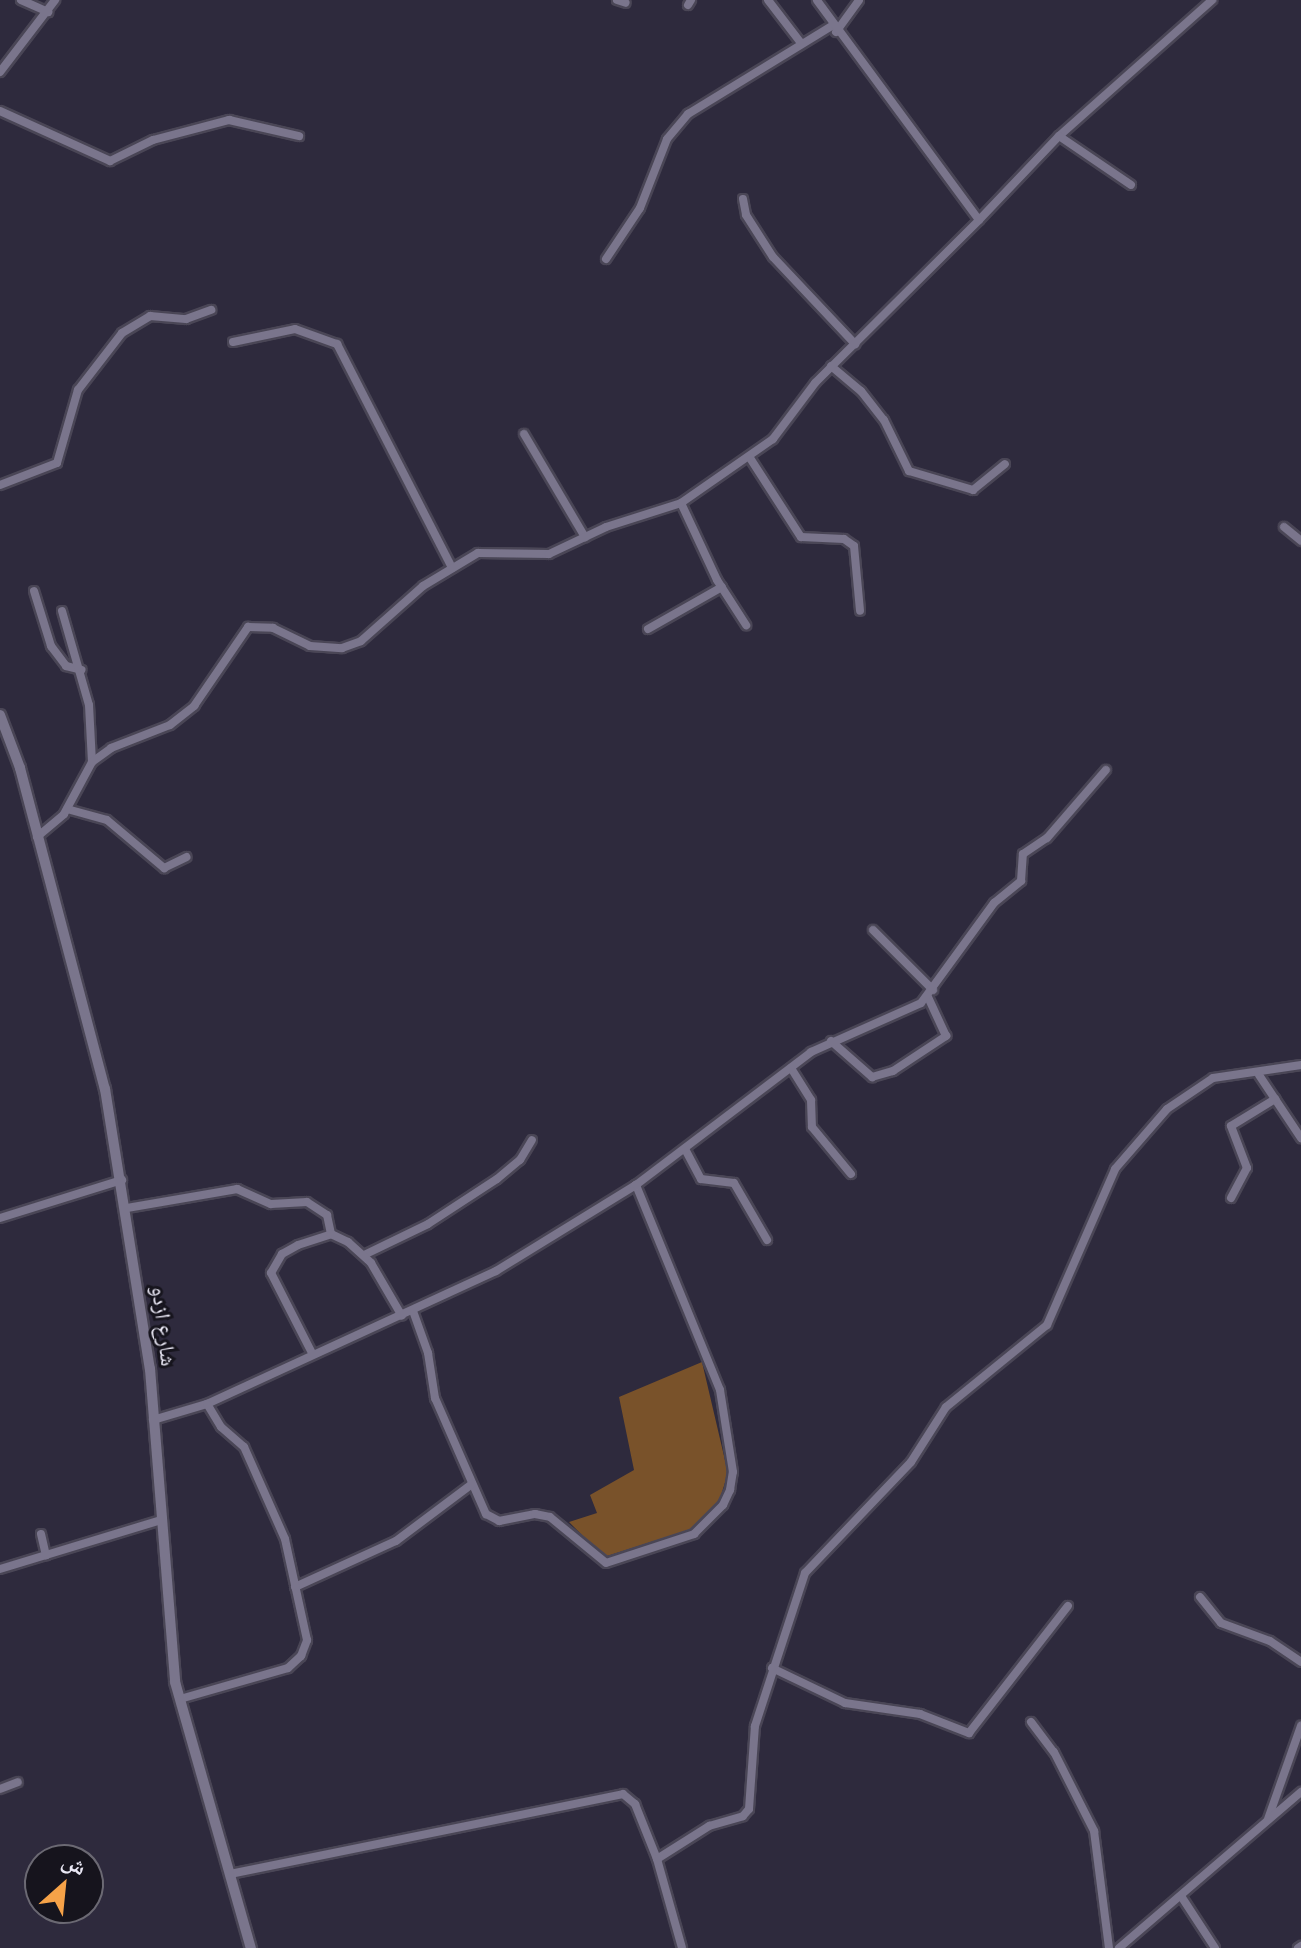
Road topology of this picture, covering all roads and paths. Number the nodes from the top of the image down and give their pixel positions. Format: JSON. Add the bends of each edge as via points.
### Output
{"nodes":[{"id":1,"x":21,"y":0,"type":"edge"},
{"id":2,"x":55,"y":0,"type":"edge"},
{"id":3,"x":768,"y":0,"type":"edge"},
{"id":4,"x":817,"y":0,"type":"edge"},
{"id":5,"x":859,"y":0,"type":"edge"},
{"id":6,"x":1212,"y":0,"type":"edge"},
{"id":7,"x":48,"y":12,"type":"junction"},
{"id":8,"x":834,"y":29,"type":"junction"},
{"id":9,"x":801,"y":43,"type":"junction"},
{"id":10,"x":0,"y":72,"type":"edge"},
{"id":11,"x":0,"y":111,"type":"edge"},
{"id":12,"x":299,"y":136,"type":"dead end"},
{"id":13,"x":1059,"y":136,"type":"junction"},
{"id":14,"x":1131,"y":185,"type":"dead end"},
{"id":15,"x":743,"y":199,"type":"dead end"},
{"id":16,"x":979,"y":220,"type":"junction"},
{"id":17,"x":606,"y":259,"type":"dead end"},
{"id":18,"x":211,"y":310,"type":"dead end"},
{"id":19,"x":233,"y":342,"type":"dead end"},
{"id":20,"x":855,"y":344,"type":"junction"},
{"id":21,"x":831,"y":366,"type":"junction"},
{"id":22,"x":524,"y":434,"type":"dead end"},
{"id":23,"x":750,"y":458,"type":"junction"},
{"id":24,"x":1005,"y":464,"type":"dead end"},
{"id":25,"x":0,"y":485,"type":"edge"},
{"id":26,"x":681,"y":503,"type":"junction"},
{"id":27,"x":1284,"y":527,"type":"dead end"},
{"id":28,"x":585,"y":537,"type":"junction"},
{"id":29,"x":1301,"y":541,"type":"edge"},
{"id":30,"x":452,"y":568,"type":"junction"},
{"id":31,"x":722,"y":587,"type":"junction"},
{"id":32,"x":34,"y":591,"type":"dead end"},
{"id":33,"x":62,"y":611,"type":"dead end"},
{"id":34,"x":860,"y":611,"type":"dead end"},
{"id":35,"x":746,"y":625,"type":"dead end"},
{"id":36,"x":648,"y":629,"type":"dead end"},
{"id":37,"x":82,"y":670,"type":"junction"},
{"id":38,"x":0,"y":715,"type":"edge"},
{"id":39,"x":92,"y":762,"type":"junction"},
{"id":40,"x":1106,"y":770,"type":"dead end"},
{"id":41,"x":67,"y":809,"type":"junction"},
{"id":42,"x":37,"y":837,"type":"junction"},
{"id":43,"x":187,"y":857,"type":"dead end"},
{"id":44,"x":873,"y":930,"type":"dead end"},
{"id":45,"x":930,"y":994,"type":"junction"},
{"id":46,"x":831,"y":1041,"type":"junction"},
{"id":47,"x":1301,"y":1065,"type":"edge"},
{"id":48,"x":791,"y":1068,"type":"junction"},
{"id":49,"x":1259,"y":1075,"type":"junction"},
{"id":50,"x":1275,"y":1099,"type":"junction"},
{"id":51,"x":1301,"y":1138,"type":"edge"},
{"id":52,"x":532,"y":1140,"type":"dead end"},
{"id":53,"x":685,"y":1149,"type":"junction"},
{"id":54,"x":851,"y":1174,"type":"dead end"},
{"id":55,"x":122,"y":1180,"type":"junction"},
{"id":56,"x":636,"y":1185,"type":"junction"},
{"id":57,"x":1231,"y":1198,"type":"dead end"},
{"id":58,"x":127,"y":1208,"type":"junction"},
{"id":59,"x":0,"y":1218,"type":"edge"},
{"id":60,"x":331,"y":1234,"type":"junction"},
{"id":61,"x":767,"y":1240,"type":"dead end"},
{"id":62,"x":364,"y":1255,"type":"junction"},
{"id":63,"x":413,"y":1311,"type":"junction"},
{"id":64,"x":402,"y":1316,"type":"junction"},
{"id":65,"x":312,"y":1353,"type":"junction"},
{"id":66,"x":207,"y":1404,"type":"junction"},
{"id":67,"x":153,"y":1420,"type":"junction"},
{"id":68,"x":472,"y":1484,"type":"junction"},
{"id":69,"x":161,"y":1520,"type":"junction"},
{"id":70,"x":41,"y":1534,"type":"dead end"},
{"id":71,"x":46,"y":1555,"type":"junction"},
{"id":72,"x":0,"y":1569,"type":"edge"},
{"id":73,"x":295,"y":1587,"type":"junction"},
{"id":74,"x":1200,"y":1597,"type":"dead end"},
{"id":75,"x":1068,"y":1606,"type":"dead end"},
{"id":76,"x":1301,"y":1662,"type":"edge"},
{"id":77,"x":772,"y":1668,"type":"junction"},
{"id":78,"x":180,"y":1699,"type":"junction"},
{"id":79,"x":1031,"y":1722,"type":"dead end"},
{"id":80,"x":1301,"y":1726,"type":"edge"},
{"id":81,"x":18,"y":1782,"type":"dead end"},
{"id":82,"x":0,"y":1789,"type":"edge"},
{"id":83,"x":1301,"y":1792,"type":"edge"},
{"id":84,"x":1267,"y":1820,"type":"junction"},
{"id":85,"x":657,"y":1859,"type":"junction"},
{"id":86,"x":230,"y":1874,"type":"junction"},
{"id":87,"x":1181,"y":1896,"type":"junction"},
{"id":88,"x":251,"y":1948,"type":"edge"},
{"id":89,"x":682,"y":1948,"type":"edge"},
{"id":90,"x":1109,"y":1948,"type":"edge"},
{"id":91,"x":1119,"y":1948,"type":"edge"},
{"id":92,"x":1215,"y":1948,"type":"edge"}],
"edges":[{"from":1,"to":7,"type":"street"},
{"from":2,"to":7,"type":"street"},
{"from":3,"to":9,"type":"street"},
{"from":4,"to":8,"type":"street"},
{"from":5,"to":8,"type":"street"},
{"from":6,"to":13,"type":"street"},
{"from":7,"to":10,"type":"street"},
{"from":8,"to":9,"type":"street"},
{"from":8,"to":16,"type":"street"},
{"from":9,"to":17,"type":"street","via":[[688,114],[667,139],[640,208]]},
{"from":11,"to":12,"type":"street","via":[[110,161],[153,140],[229,120]]},
{"from":13,"to":14,"type":"street"},
{"from":13,"to":16,"type":"street"},
{"from":15,"to":20,"type":"street","via":[[746,215],[773,257]]},
{"from":16,"to":20,"type":"street"},
{"from":18,"to":25,"type":"street","via":[[186,319],[150,316],[122,333],[78,390],[57,463]]},
{"from":19,"to":30,"type":"street","via":[[295,329],[337,344]]},
{"from":20,"to":21,"type":"street"},
{"from":21,"to":23,"type":"street","via":[[773,439]]},
{"from":21,"to":24,"type":"street","via":[[884,420],[909,471],[973,490]]},
{"from":22,"to":28,"type":"street"},
{"from":23,"to":26,"type":"street"},
{"from":23,"to":34,"type":"street","via":[[801,537],[844,539],[854,546]]},
{"from":26,"to":28,"type":"street"},
{"from":26,"to":31,"type":"street"},
{"from":27,"to":29,"type":"street"},
{"from":28,"to":30,"type":"street","via":[[549,554],[487,551]]},
{"from":30,"to":39,"type":"street","via":[[361,641],[342,648],[310,646],[273,628],[248,627],[194,706],[170,725],[111,748]]},
{"from":31,"to":35,"type":"street"},
{"from":31,"to":36,"type":"street"},
{"from":32,"to":37,"type":"street","via":[[51,646],[66,666]]},
{"from":33,"to":37,"type":"street"},
{"from":37,"to":39,"type":"street"},
{"from":38,"to":42,"type":"street","name":"شارع ازدو"},
{"from":39,"to":41,"type":"street"},
{"from":40,"to":45,"type":"street","via":[[1047,838],[1026,849],[1021,881],[994,903]]},
{"from":41,"to":42,"type":"street"},
{"from":41,"to":43,"type":"street","via":[[107,820],[164,868]]},
{"from":42,"to":55,"type":"street","name":"شارع ازدو","via":[[105,1089]]},
{"from":44,"to":45,"type":"street"},
{"from":45,"to":46,"type":"street"},
{"from":45,"to":46,"type":"street","via":[[946,1036],[939,1045],[879,1077],[872,1077]]},
{"from":46,"to":48,"type":"street"},
{"from":47,"to":49,"type":"street"},
{"from":48,"to":53,"type":"street"},
{"from":48,"to":54,"type":"street","via":[[811,1100],[812,1127]]},
{"from":49,"to":50,"type":"street"},
{"from":49,"to":77,"type":"street","via":[[1213,1078],[1197,1087],[1167,1109],[1115,1169],[1047,1325],[946,1407],[911,1462],[815,1559],[795,1596]]},
{"from":50,"to":51,"type":"street"},
{"from":50,"to":57,"type":"street","via":[[1232,1123],[1247,1168]]},
{"from":52,"to":62,"type":"street","via":[[520,1160],[497,1179],[428,1224]]},
{"from":53,"to":56,"type":"street"},
{"from":53,"to":61,"type":"street","via":[[701,1179],[734,1183]]},
{"from":55,"to":58,"type":"street","name":"شارع ازدو"},
{"from":55,"to":59,"type":"street"},
{"from":56,"to":63,"type":"street","via":[[496,1271]]},
{"from":56,"to":68,"type":"street","via":[[720,1390],[733,1472],[723,1505],[694,1534],[606,1563],[550,1517],[493,1520]]},
{"from":58,"to":60,"type":"street","via":[[237,1189],[271,1204],[307,1202],[327,1215]]},
{"from":58,"to":67,"type":"street","name":"شارع ازدو"},
{"from":60,"to":62,"type":"street"},
{"from":60,"to":65,"type":"street","via":[[282,1254],[271,1273]]},
{"from":62,"to":64,"type":"street"},
{"from":63,"to":64,"type":"street"},
{"from":63,"to":68,"type":"street","via":[[428,1353],[435,1398]]},
{"from":64,"to":65,"type":"street"},
{"from":65,"to":66,"type":"street"},
{"from":66,"to":67,"type":"street"},
{"from":66,"to":73,"type":"street","via":[[251,1461],[285,1539]]},
{"from":67,"to":69,"type":"street","name":"شارع ازدو"},
{"from":68,"to":73,"type":"street","via":[[396,1541]]},
{"from":69,"to":71,"type":"street"},
{"from":69,"to":78,"type":"street","name":"شارع ازدو","via":[[169,1643]]},
{"from":70,"to":71,"type":"street"},
{"from":71,"to":72,"type":"street"},
{"from":73,"to":78,"type":"street","via":[[307,1640],[296,1663]]},
{"from":74,"to":76,"type":"street","via":[[1221,1623],[1270,1641]]},
{"from":75,"to":77,"type":"street","via":[[969,1733],[920,1714],[845,1703]]},
{"from":77,"to":85,"type":"street","via":[[753,1738],[749,1809],[743,1816],[709,1826]]},
{"from":78,"to":86,"type":"street","name":"شارع ازدو"},
{"from":79,"to":90,"type":"street","via":[[1054,1752],[1094,1831]]},
{"from":80,"to":84,"type":"street"},
{"from":81,"to":82,"type":"street"},
{"from":83,"to":84,"type":"street"},
{"from":84,"to":87,"type":"street"},
{"from":85,"to":86,"type":"street","via":[[635,1804],[623,1794]]},
{"from":85,"to":89,"type":"street"},
{"from":86,"to":88,"type":"street","name":"شارع ازدو"},
{"from":87,"to":91,"type":"street"},
{"from":87,"to":92,"type":"street"}]}
